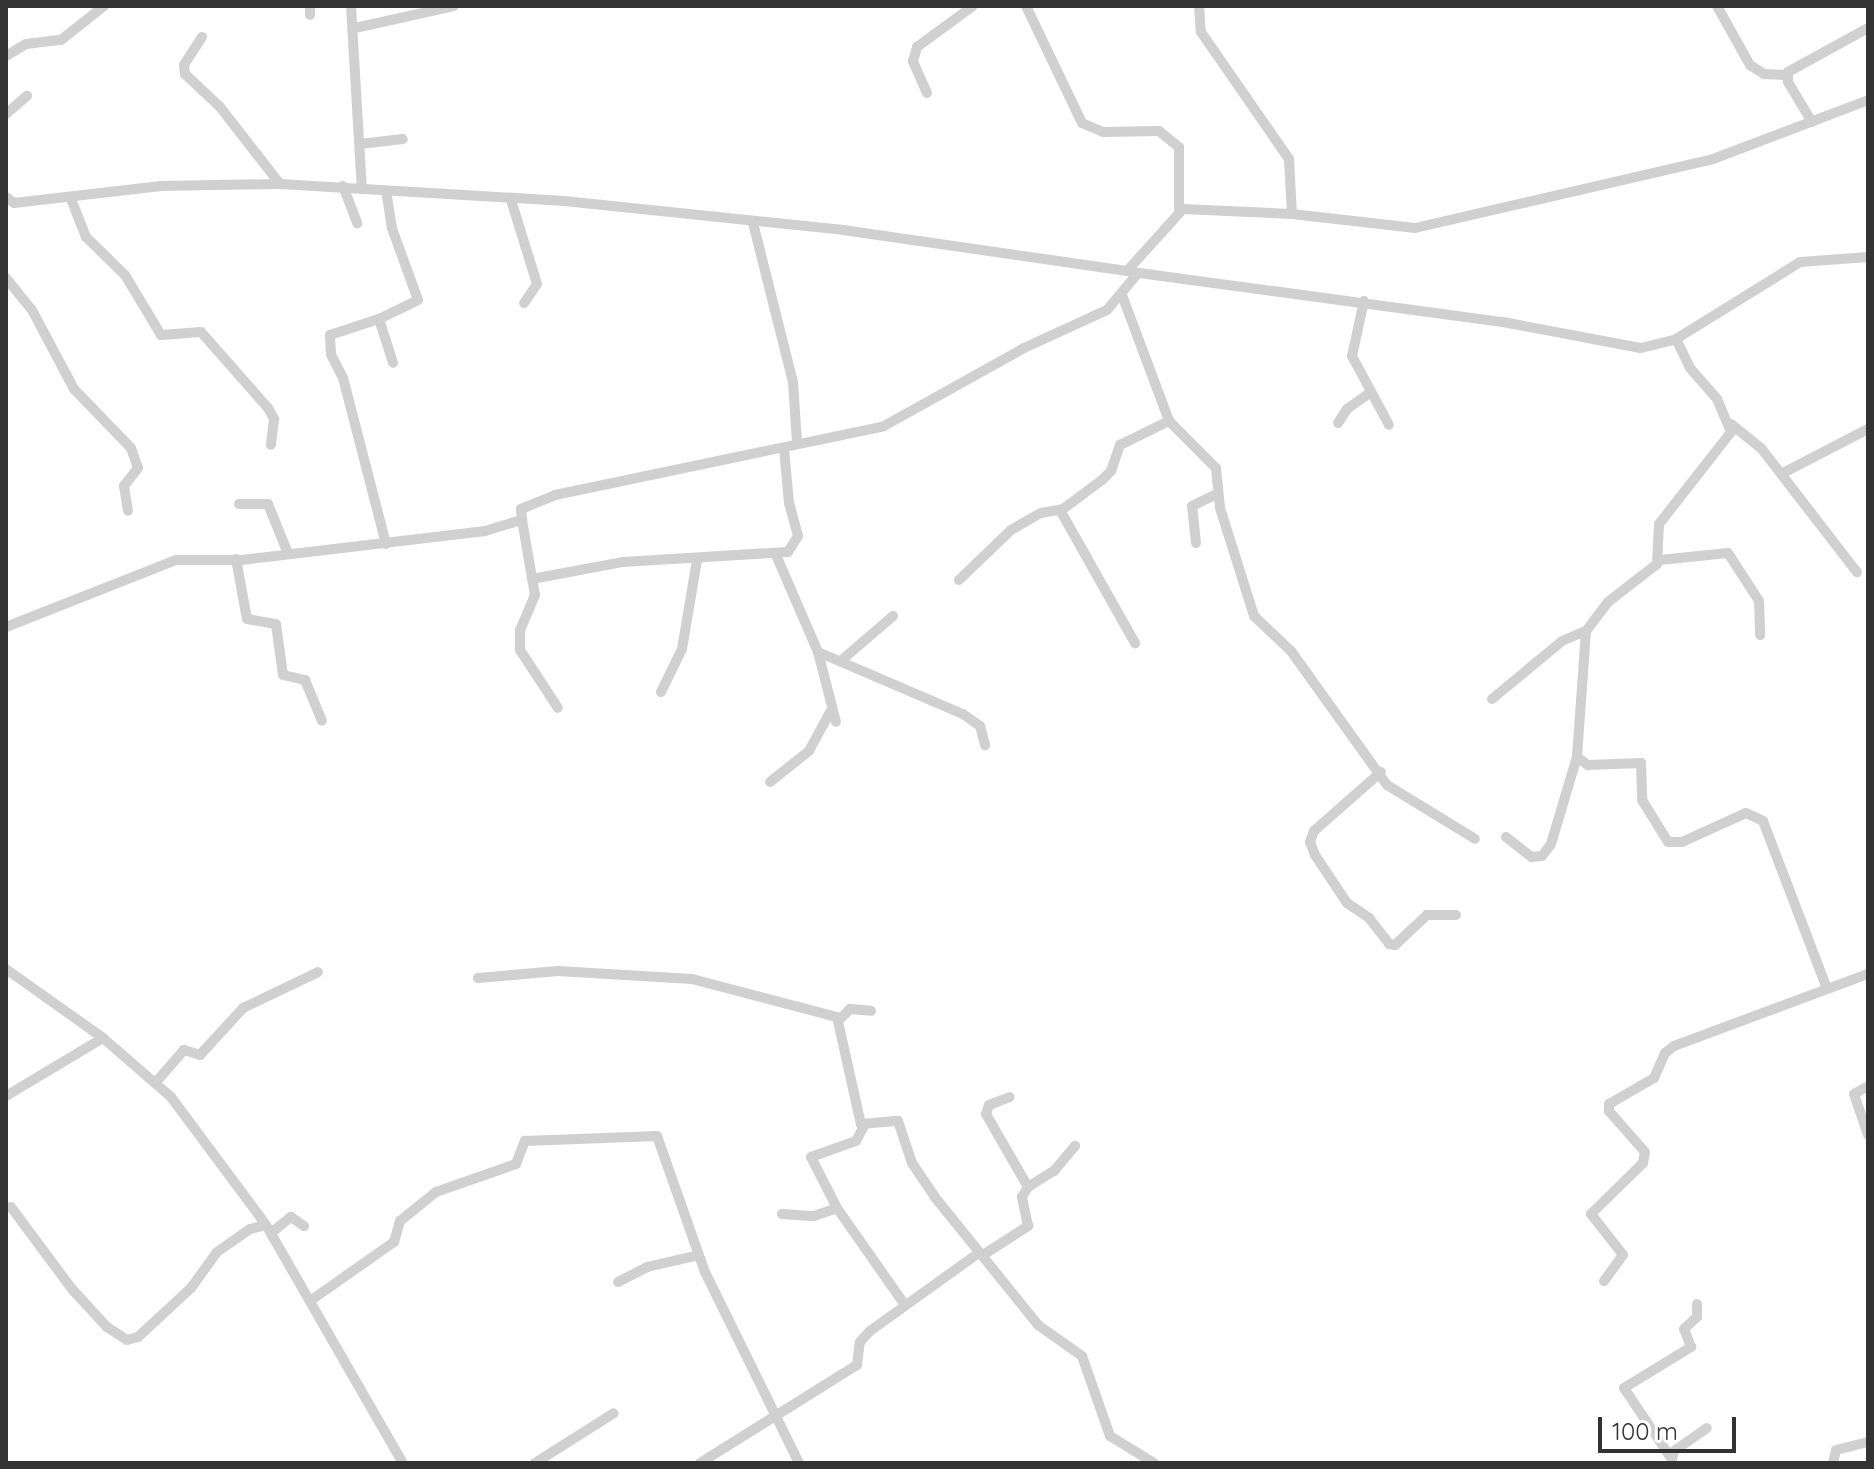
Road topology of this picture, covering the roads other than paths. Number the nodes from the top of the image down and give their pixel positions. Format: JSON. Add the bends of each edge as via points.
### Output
{"nodes":[{"id":1,"x":104,"y":6,"type":"edge"},
{"id":2,"x":351,"y":6,"type":"edge"},
{"id":3,"x":454,"y":6,"type":"edge"},
{"id":4,"x":973,"y":6,"type":"edge"},
{"id":5,"x":1026,"y":6,"type":"edge"},
{"id":6,"x":1199,"y":6,"type":"edge"},
{"id":7,"x":1717,"y":6,"type":"edge"},
{"id":8,"x":86,"y":11,"type":"edge"},
{"id":9,"x":355,"y":28,"type":"junction"},
{"id":10,"x":1868,"y":28,"type":"edge"},
{"id":11,"x":202,"y":37,"type":"dead end"},
{"id":12,"x":6,"y":56,"type":"edge"},
{"id":13,"x":1786,"y":75,"type":"junction"},
{"id":14,"x":927,"y":93,"type":"dead end"},
{"id":15,"x":27,"y":96,"type":"dead end"},
{"id":16,"x":1868,"y":100,"type":"edge"},
{"id":17,"x":6,"y":114,"type":"edge"},
{"id":18,"x":1812,"y":122,"type":"junction"},
{"id":19,"x":403,"y":139,"type":"dead end"},
{"id":20,"x":360,"y":144,"type":"junction"},
{"id":21,"x":280,"y":184,"type":"junction"},
{"id":22,"x":343,"y":186,"type":"junction"},
{"id":23,"x":362,"y":189,"type":"junction"},
{"id":24,"x":386,"y":191,"type":"junction"},
{"id":25,"x":71,"y":199,"type":"junction"},
{"id":26,"x":511,"y":200,"type":"junction"},
{"id":27,"x":9,"y":203,"type":"edge"},
{"id":28,"x":1179,"y":211,"type":"junction"},
{"id":29,"x":1292,"y":214,"type":"junction"},
{"id":30,"x":357,"y":223,"type":"dead end"},
{"id":31,"x":753,"y":223,"type":"junction"},
{"id":32,"x":1868,"y":257,"type":"edge"},
{"id":33,"x":1133,"y":272,"type":"junction"},
{"id":34,"x":6,"y":278,"type":"edge"},
{"id":35,"x":1122,"y":295,"type":"junction"},
{"id":36,"x":1364,"y":301,"type":"junction"},
{"id":37,"x":524,"y":303,"type":"dead end"},
{"id":38,"x":379,"y":319,"type":"junction"},
{"id":39,"x":1676,"y":339,"type":"junction"},
{"id":40,"x":393,"y":363,"type":"dead end"},
{"id":41,"x":1370,"y":393,"type":"junction"},
{"id":42,"x":1169,"y":421,"type":"junction"},
{"id":43,"x":1338,"y":423,"type":"dead end"},
{"id":44,"x":1731,"y":424,"type":"junction"},
{"id":45,"x":1389,"y":425,"type":"dead end"},
{"id":46,"x":1868,"y":429,"type":"edge"},
{"id":47,"x":797,"y":443,"type":"junction"},
{"id":48,"x":271,"y":445,"type":"dead end"},
{"id":49,"x":784,"y":449,"type":"junction"},
{"id":50,"x":1781,"y":474,"type":"junction"},
{"id":51,"x":1217,"y":494,"type":"junction"},
{"id":52,"x":239,"y":504,"type":"dead end"},
{"id":53,"x":1060,"y":510,"type":"junction"},
{"id":54,"x":128,"y":511,"type":"dead end"},
{"id":55,"x":522,"y":520,"type":"junction"},
{"id":56,"x":1196,"y":543,"type":"dead end"},
{"id":57,"x":386,"y":544,"type":"junction"},
{"id":58,"x":287,"y":551,"type":"junction"},
{"id":59,"x":776,"y":555,"type":"junction"},
{"id":60,"x":236,"y":559,"type":"junction"},
{"id":61,"x":697,"y":560,"type":"junction"},
{"id":62,"x":1660,"y":560,"type":"junction"},
{"id":63,"x":1857,"y":572,"type":"dead end"},
{"id":64,"x":532,"y":579,"type":"junction"},
{"id":65,"x":959,"y":580,"type":"dead end"},
{"id":66,"x":893,"y":616,"type":"dead end"},
{"id":67,"x":6,"y":627,"type":"edge"},
{"id":68,"x":1586,"y":631,"type":"junction"},
{"id":69,"x":1760,"y":635,"type":"dead end"},
{"id":70,"x":1135,"y":643,"type":"dead end"},
{"id":71,"x":818,"y":652,"type":"junction"},
{"id":72,"x":843,"y":659,"type":"junction"},
{"id":73,"x":661,"y":692,"type":"dead end"},
{"id":74,"x":1492,"y":699,"type":"dead end"},
{"id":75,"x":558,"y":708,"type":"dead end"},
{"id":76,"x":830,"y":712,"type":"junction"},
{"id":77,"x":322,"y":721,"type":"dead end"},
{"id":78,"x":836,"y":722,"type":"dead end"},
{"id":79,"x":985,"y":745,"type":"dead end"},
{"id":80,"x":1577,"y":757,"type":"junction"},
{"id":81,"x":1381,"y":772,"type":"junction"},
{"id":82,"x":770,"y":782,"type":"dead end"},
{"id":83,"x":1506,"y":837,"type":"dead end"},
{"id":84,"x":1475,"y":839,"type":"dead end"},
{"id":85,"x":1456,"y":915,"type":"dead end"},
{"id":86,"x":6,"y":969,"type":"edge"},
{"id":87,"x":318,"y":972,"type":"dead end"},
{"id":88,"x":1868,"y":974,"type":"edge"},
{"id":89,"x":478,"y":978,"type":"dead end"},
{"id":90,"x":1826,"y":986,"type":"junction"},
{"id":91,"x":871,"y":1011,"type":"dead end"},
{"id":92,"x":839,"y":1020,"type":"junction"},
{"id":93,"x":103,"y":1038,"type":"junction"},
{"id":94,"x":156,"y":1082,"type":"junction"},
{"id":95,"x":1868,"y":1086,"type":"edge"},
{"id":96,"x":6,"y":1096,"type":"edge"},
{"id":97,"x":1010,"y":1097,"type":"dead end"},
{"id":98,"x":864,"y":1126,"type":"junction"},
{"id":99,"x":1868,"y":1135,"type":"edge"},
{"id":100,"x":1075,"y":1146,"type":"dead end"},
{"id":101,"x":1028,"y":1187,"type":"junction"},
{"id":102,"x":11,"y":1207,"type":"dead end"},
{"id":103,"x":837,"y":1208,"type":"junction"},
{"id":104,"x":782,"y":1214,"type":"dead end"},
{"id":105,"x":304,"y":1226,"type":"dead end"},
{"id":106,"x":269,"y":1229,"type":"junction"},
{"id":107,"x":981,"y":1254,"type":"junction"},
{"id":108,"x":699,"y":1255,"type":"junction"},
{"id":109,"x":1604,"y":1281,"type":"dead end"},
{"id":110,"x":618,"y":1282,"type":"dead end"},
{"id":111,"x":310,"y":1301,"type":"junction"},
{"id":112,"x":1697,"y":1304,"type":"dead end"},
{"id":113,"x":905,"y":1305,"type":"junction"},
{"id":114,"x":614,"y":1413,"type":"dead end"},
{"id":115,"x":773,"y":1418,"type":"junction"},
{"id":116,"x":1707,"y":1428,"type":"dead end"},
{"id":117,"x":1868,"y":1442,"type":"edge"},
{"id":118,"x":1672,"y":1460,"type":"edge"},
{"id":119,"x":403,"y":1463,"type":"edge"},
{"id":120,"x":535,"y":1463,"type":"edge"},
{"id":121,"x":700,"y":1463,"type":"edge"},
{"id":122,"x":799,"y":1463,"type":"edge"},
{"id":123,"x":1154,"y":1463,"type":"edge"},
{"id":124,"x":1833,"y":1463,"type":"edge"}],
"edges":[{"from":1,"to":8,"type":"street"},
{"from":2,"to":9,"type":"street"},
{"from":3,"to":9,"type":"street"},
{"from":4,"to":14,"type":"street","via":[[914,52]]},
{"from":5,"to":28,"type":"street","via":[[1082,123],[1103,132],[1159,131],[1179,147]]},
{"from":6,"to":29,"type":"street","via":[[1201,32],[1289,159]]},
{"from":7,"to":13,"type":"street","via":[[1750,65],[1762,73]]},
{"from":8,"to":12,"type":"street","via":[[61,40],[26,44]]},
{"from":9,"to":20,"type":"street"},
{"from":10,"to":13,"type":"street","via":[[1797,63]]},
{"from":11,"to":21,"type":"street","via":[[184,65],[185,74],[230,118]]},
{"from":13,"to":18,"type":"street"},
{"from":15,"to":17,"type":"street"},
{"from":16,"to":18,"type":"street"},
{"from":18,"to":29,"type":"street","via":[[1665,172],[1432,226],[1401,229]]},
{"from":19,"to":20,"type":"street"},
{"from":20,"to":23,"type":"street"},
{"from":21,"to":22,"type":"street"},
{"from":21,"to":25,"type":"street","via":[[161,186]]},
{"from":22,"to":23,"type":"street"},
{"from":22,"to":30,"type":"street"},
{"from":23,"to":24,"type":"street"},
{"from":24,"to":26,"type":"street"},
{"from":24,"to":38,"type":"street","via":[[392,228],[418,297],[411,306]]},
{"from":25,"to":27,"type":"street"},
{"from":25,"to":48,"type":"street","via":[[86,237],[125,275],[164,338],[201,332],[268,408],[274,419]]},
{"from":26,"to":31,"type":"street","via":[[634,207]]},
{"from":26,"to":37,"type":"street","via":[[537,284]]},
{"from":28,"to":29,"type":"street","via":[[1200,207]]},
{"from":28,"to":33,"type":"street"},
{"from":31,"to":33,"type":"street","via":[[843,230]]},
{"from":31,"to":47,"type":"street","via":[[791,372]]},
{"from":32,"to":39,"type":"street","via":[[1812,259],[1780,270]]},
{"from":33,"to":35,"type":"street"},
{"from":33,"to":36,"type":"street"},
{"from":34,"to":54,"type":"street","via":[[32,310],[74,389],[131,448],[138,468],[124,486]]},
{"from":35,"to":42,"type":"street"},
{"from":35,"to":47,"type":"street","via":[[1095,317],[1024,348],[893,423]]},
{"from":36,"to":39,"type":"street","via":[[1619,346],[1656,347]]},
{"from":36,"to":41,"type":"street","via":[[1351,348]]},
{"from":38,"to":40,"type":"street"},
{"from":38,"to":57,"type":"street","via":[[335,332],[329,345],[343,378]]},
{"from":39,"to":44,"type":"street"},
{"from":41,"to":43,"type":"street","via":[[1347,409]]},
{"from":41,"to":45,"type":"street"},
{"from":42,"to":51,"type":"street","via":[[1212,461]]},
{"from":42,"to":53,"type":"street","via":[[1119,446],[1111,471]]},
{"from":44,"to":50,"type":"street","via":[[1747,432]]},
{"from":44,"to":62,"type":"street","via":[[1720,450],[1659,524]]},
{"from":46,"to":50,"type":"street"},
{"from":47,"to":49,"type":"street"},
{"from":49,"to":55,"type":"street","via":[[555,495],[521,509]]},
{"from":49,"to":59,"type":"street","via":[[798,539],[791,550]]},
{"from":50,"to":63,"type":"street"},
{"from":51,"to":56,"type":"street","via":[[1192,506]]},
{"from":51,"to":81,"type":"street","via":[[1254,616],[1291,651]]},
{"from":52,"to":58,"type":"street","via":[[268,504]]},
{"from":53,"to":65,"type":"street","via":[[1041,513],[1011,530]]},
{"from":53,"to":70,"type":"street"},
{"from":55,"to":57,"type":"street","via":[[485,531]]},
{"from":55,"to":64,"type":"street"},
{"from":57,"to":58,"type":"street"},
{"from":58,"to":60,"type":"street"},
{"from":59,"to":61,"type":"street"},
{"from":59,"to":71,"type":"street"},
{"from":60,"to":67,"type":"street","via":[[163,563]]},
{"from":60,"to":77,"type":"street","via":[[247,619],[276,624],[283,675],[305,680]]},
{"from":61,"to":64,"type":"street","via":[[623,562]]},
{"from":61,"to":73,"type":"street","via":[[682,649]]},
{"from":62,"to":68,"type":"street","via":[[1608,602]]},
{"from":62,"to":69,"type":"street","via":[[1731,556],[1762,608]]},
{"from":64,"to":75,"type":"street","via":[[535,595],[520,630],[520,650]]},
{"from":66,"to":72,"type":"street"},
{"from":68,"to":74,"type":"street","via":[[1562,641]]},
{"from":68,"to":80,"type":"street"},
{"from":71,"to":72,"type":"street"},
{"from":71,"to":76,"type":"street"},
{"from":72,"to":79,"type":"street","via":[[970,718],[980,726]]},
{"from":76,"to":78,"type":"street"},
{"from":76,"to":82,"type":"street","via":[[809,751]]},
{"from":80,"to":83,"type":"street","via":[[1551,844],[1542,856],[1532,857]]},
{"from":80,"to":90,"type":"street","via":[[1588,765],[1641,763],[1642,800],[1665,841],[1682,842],[1746,813],[1763,821]]},
{"from":81,"to":84,"type":"street","via":[[1400,796]]},
{"from":81,"to":85,"type":"street","via":[[1312,833],[1315,855],[1347,903],[1369,918],[1389,944],[1399,942],[1427,915]]},
{"from":86,"to":93,"type":"street"},
{"from":87,"to":94,"type":"street","via":[[243,1008],[200,1055],[184,1050]]},
{"from":88,"to":90,"type":"street"},
{"from":89,"to":92,"type":"street","via":[[558,971],[692,979]]},
{"from":90,"to":109,"type":"street","via":[[1674,1046],[1654,1078],[1607,1106],[1645,1152],[1643,1163],[1591,1214],[1623,1255]]},
{"from":91,"to":92,"type":"street","via":[[850,1009]]},
{"from":92,"to":98,"type":"street","via":[[852,1097]]},
{"from":93,"to":94,"type":"street"},
{"from":93,"to":96,"type":"street"},
{"from":94,"to":106,"type":"street"},
{"from":95,"to":99,"type":"street","via":[[1854,1094]]},
{"from":97,"to":101,"type":"street","via":[[989,1105],[986,1114]]},
{"from":98,"to":103,"type":"street","via":[[856,1141],[811,1157]]},
{"from":98,"to":107,"type":"street","via":[[898,1121],[918,1173]]},
{"from":100,"to":101,"type":"street","via":[[1054,1171]]},
{"from":101,"to":107,"type":"street","via":[[1022,1197],[1026,1229]]},
{"from":102,"to":106,"type":"street","via":[[72,1289],[107,1327],[127,1340],[138,1337],[191,1288],[217,1252],[250,1229]]},
{"from":103,"to":104,"type":"street","via":[[814,1216]]},
{"from":103,"to":113,"type":"street"},
{"from":105,"to":106,"type":"street","via":[[291,1217]]},
{"from":106,"to":111,"type":"street"},
{"from":107,"to":113,"type":"street"},
{"from":107,"to":123,"type":"street","via":[[1038,1325],[1082,1356],[1110,1436]]},
{"from":108,"to":110,"type":"street","via":[[647,1267]]},
{"from":108,"to":111,"type":"street","via":[[659,1137],[528,1140],[516,1164],[436,1192],[400,1221],[394,1242]]},
{"from":108,"to":115,"type":"street"},
{"from":111,"to":119,"type":"street"},
{"from":112,"to":118,"type":"street","via":[[1697,1317],[1684,1329],[1691,1347],[1624,1388]]},
{"from":113,"to":115,"type":"street","via":[[861,1340],[857,1365]]},
{"from":114,"to":120,"type":"street"},
{"from":115,"to":121,"type":"street"},
{"from":115,"to":122,"type":"street"},
{"from":116,"to":118,"type":"street"},
{"from":117,"to":124,"type":"street","via":[[1836,1450]]}]}
